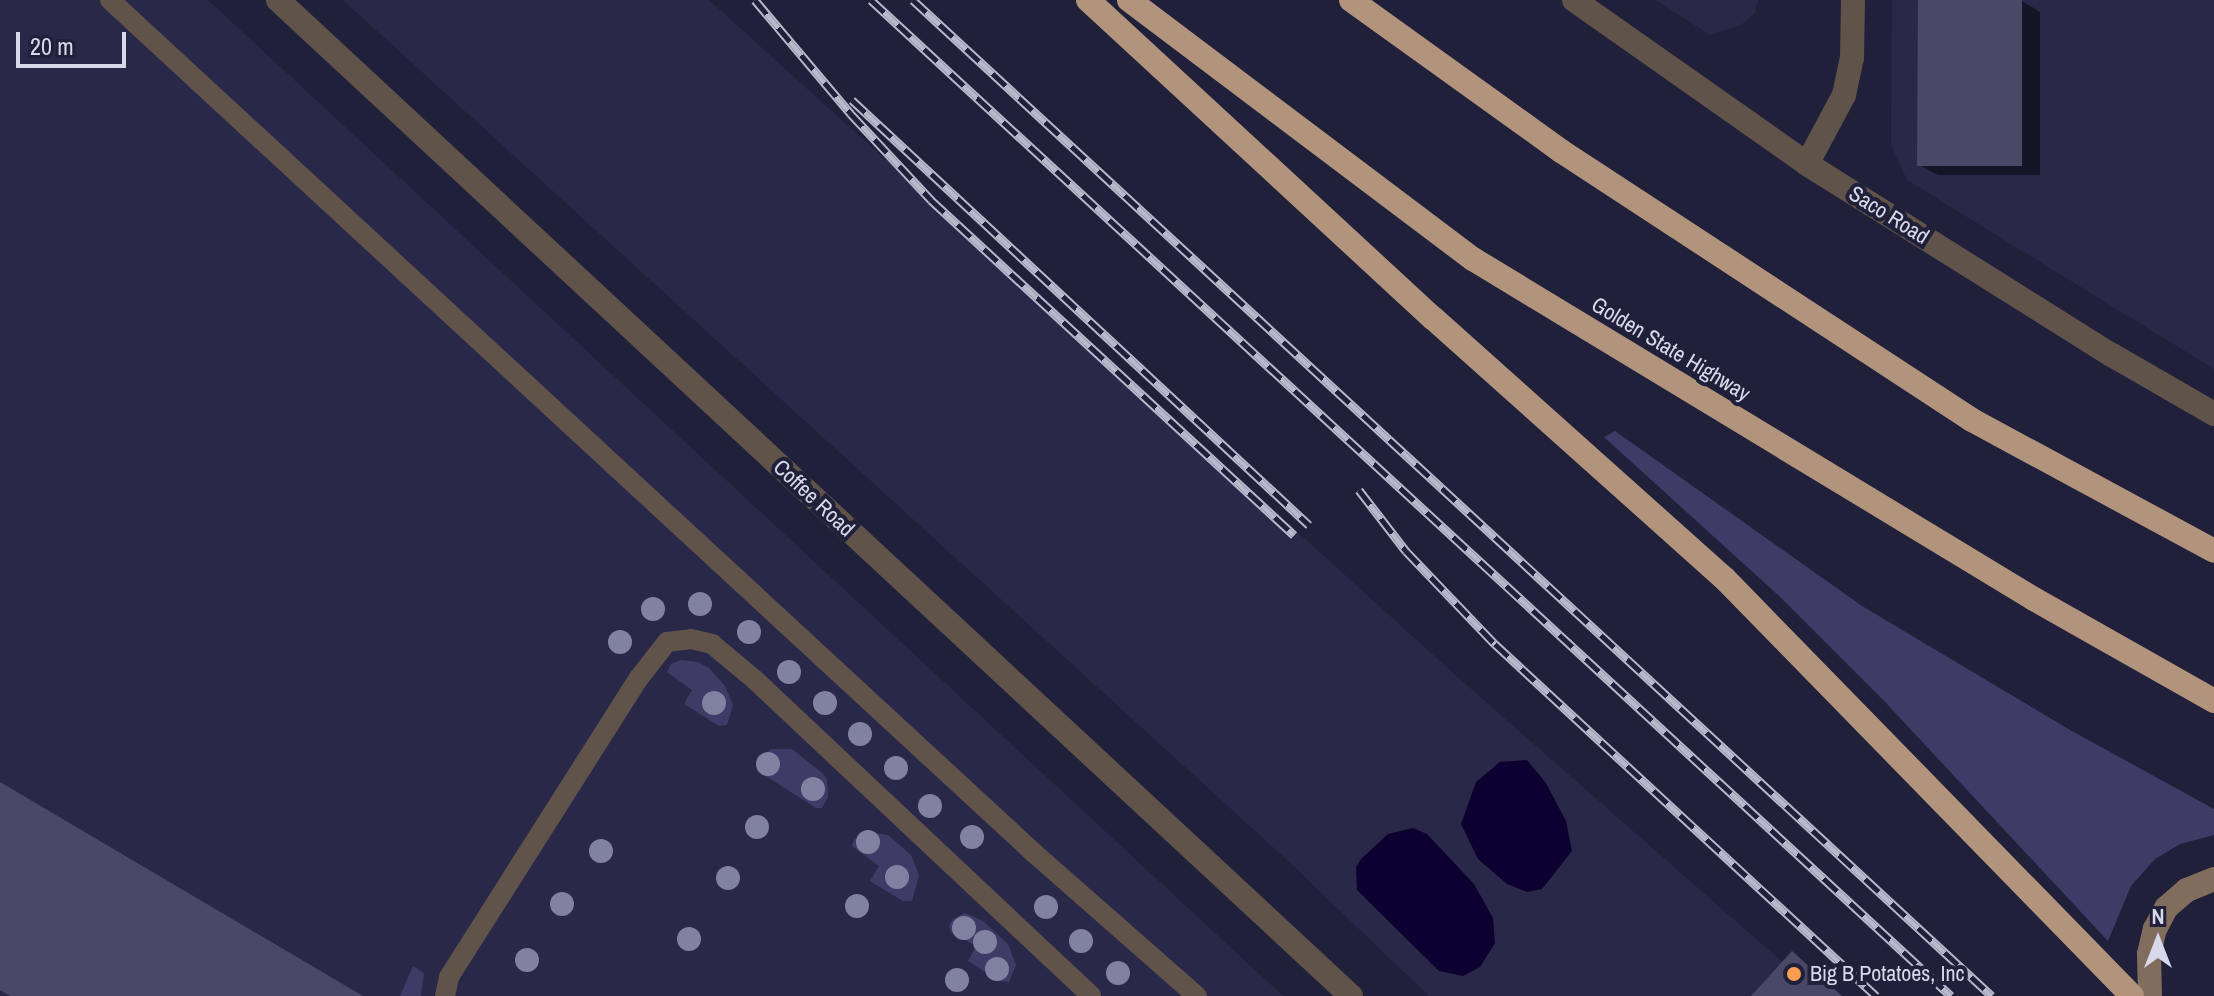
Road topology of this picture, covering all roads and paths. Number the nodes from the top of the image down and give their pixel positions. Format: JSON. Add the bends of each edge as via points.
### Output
{"nodes":[{"id":1,"x":110,"y":0,"type":"edge"},
{"id":2,"x":278,"y":0,"type":"edge"},
{"id":3,"x":1088,"y":0,"type":"edge"},
{"id":4,"x":1129,"y":0,"type":"edge"},
{"id":5,"x":1351,"y":0,"type":"edge"},
{"id":6,"x":1574,"y":0,"type":"edge"},
{"id":7,"x":1853,"y":0,"type":"edge"},
{"id":8,"x":1807,"y":164,"type":"junction"},
{"id":9,"x":2213,"y":412,"type":"edge"},
{"id":10,"x":2214,"y":551,"type":"edge"},
{"id":11,"x":2214,"y":701,"type":"edge"},
{"id":12,"x":2214,"y":879,"type":"edge"},
{"id":13,"x":445,"y":996,"type":"edge"},
{"id":14,"x":1091,"y":996,"type":"edge"},
{"id":15,"x":1197,"y":996,"type":"edge"},
{"id":16,"x":1351,"y":996,"type":"edge"},
{"id":17,"x":2132,"y":996,"type":"edge"},
{"id":18,"x":2150,"y":996,"type":"edge"}],
"edges":[{"from":1,"to":15,"type":"lane","via":[[1011,832]]},
{"from":2,"to":16,"type":"street","name":"Coffee Road"},
{"from":3,"to":17,"type":"highway","via":[[1724,578]]},
{"from":4,"to":11,"type":"highway","name":"Golden State Highway","via":[[1473,259],[2034,599]]},
{"from":5,"to":10,"type":"highway","via":[[1561,151],[1972,420]]},
{"from":6,"to":8,"type":"street","name":"Saco Road"},
{"from":7,"to":8,"type":"street","via":[[1852,58],[1844,95]]},
{"from":8,"to":9,"type":"street","name":"Saco Road","via":[[2112,355]]},
{"from":12,"to":18,"type":"main road","via":[[2187,890],[2166,908],[2149,954]]},
{"from":13,"to":14,"type":"lane","via":[[449,977],[639,678],[667,642],[691,639],[712,644],[755,680]]}]}
